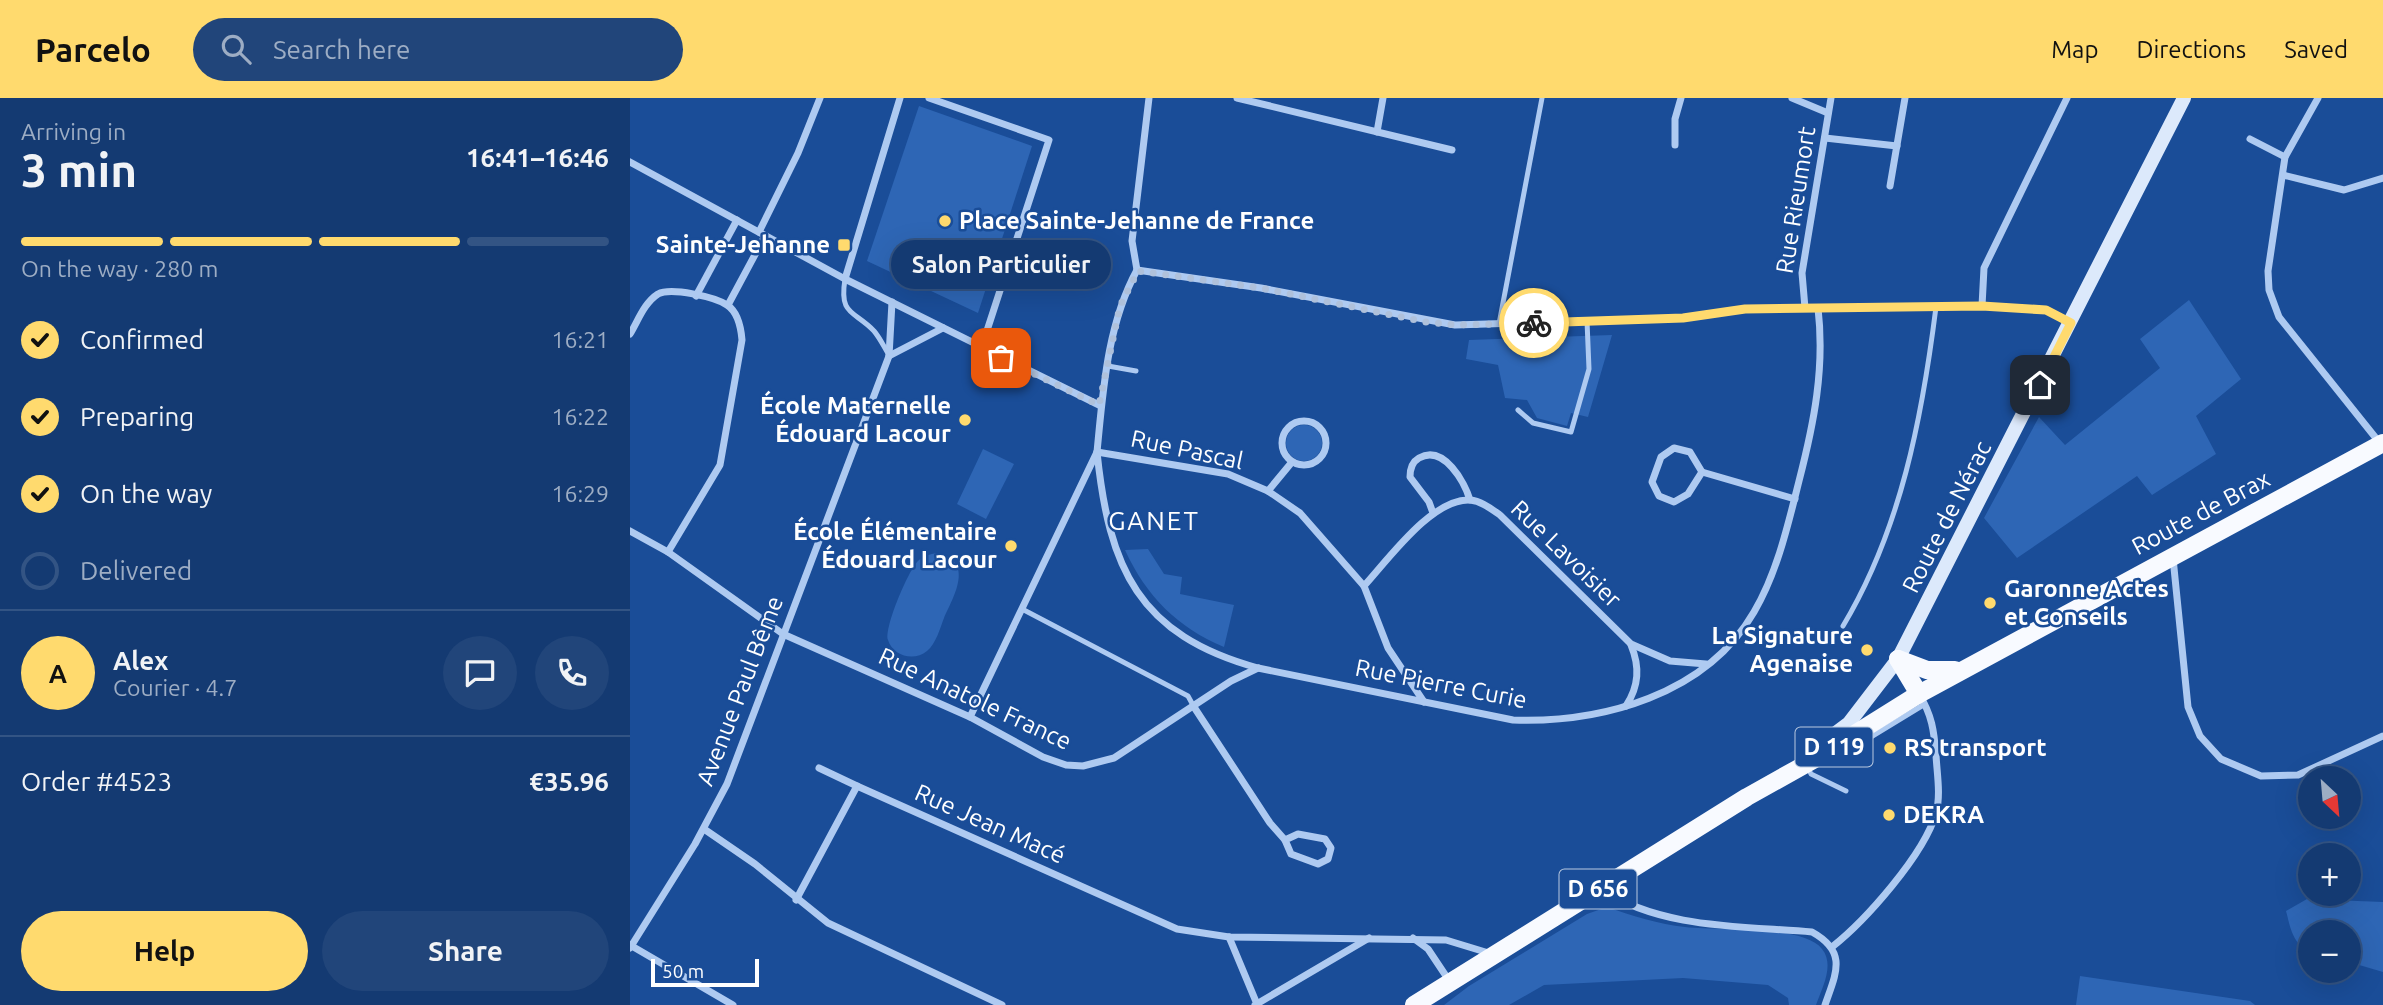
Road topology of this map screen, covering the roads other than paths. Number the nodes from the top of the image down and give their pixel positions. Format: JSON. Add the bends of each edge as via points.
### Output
{"nodes":[{"id":1,"x":820,"y":98,"type":"edge"},
{"id":2,"x":900,"y":98,"type":"edge"},
{"id":3,"x":929,"y":98,"type":"edge"},
{"id":4,"x":1149,"y":98,"type":"edge"},
{"id":5,"x":1237,"y":98,"type":"edge"},
{"id":6,"x":1383,"y":98,"type":"edge"},
{"id":7,"x":1542,"y":98,"type":"edge"},
{"id":8,"x":1681,"y":98,"type":"edge"},
{"id":9,"x":1791,"y":98,"type":"edge"},
{"id":10,"x":1831,"y":98,"type":"edge"},
{"id":11,"x":1905,"y":98,"type":"edge"},
{"id":12,"x":2067,"y":98,"type":"edge"},
{"id":13,"x":2184,"y":98,"type":"edge"},
{"id":14,"x":2318,"y":98,"type":"edge"},
{"id":15,"x":1828,"y":113,"type":"junction"},
{"id":16,"x":1377,"y":132,"type":"junction"},
{"id":17,"x":1825,"y":138,"type":"junction"},
{"id":18,"x":2250,"y":139,"type":"dead end"},
{"id":19,"x":1675,"y":145,"type":"dead end"},
{"id":20,"x":1897,"y":146,"type":"junction"},
{"id":21,"x":1452,"y":150,"type":"dead end"},
{"id":22,"x":2285,"y":157,"type":"junction"},
{"id":23,"x":630,"y":162,"type":"edge"},
{"id":24,"x":2283,"y":175,"type":"junction"},
{"id":25,"x":2383,"y":178,"type":"edge"},
{"id":26,"x":1890,"y":186,"type":"dead end"},
{"id":27,"x":737,"y":220,"type":"junction"},
{"id":28,"x":762,"y":234,"type":"junction"},
{"id":29,"x":1138,"y":271,"type":"junction"},
{"id":30,"x":845,"y":279,"type":"junction"},
{"id":31,"x":696,"y":296,"type":"junction"},
{"id":32,"x":892,"y":302,"type":"junction"},
{"id":33,"x":728,"y":305,"type":"junction"},
{"id":34,"x":1982,"y":306,"type":"junction"},
{"id":35,"x":1936,"y":307,"type":"junction"},
{"id":36,"x":1805,"y":308,"type":"junction"},
{"id":37,"x":1818,"y":308,"type":"junction"},
{"id":38,"x":1587,"y":321,"type":"junction"},
{"id":39,"x":2071,"y":323,"type":"junction"},
{"id":40,"x":1499,"y":324,"type":"junction"},
{"id":41,"x":943,"y":328,"type":"junction"},
{"id":42,"x":630,"y":334,"type":"edge"},
{"id":43,"x":981,"y":349,"type":"junction"},
{"id":44,"x":889,"y":356,"type":"junction"},
{"id":45,"x":1108,"y":366,"type":"junction"},
{"id":46,"x":1136,"y":371,"type":"dead end"},
{"id":47,"x":1099,"y":405,"type":"junction"},
{"id":48,"x":1518,"y":410,"type":"dead end"},
{"id":49,"x":2382,"y":444,"type":"edge"},
{"id":50,"x":1097,"y":452,"type":"junction"},
{"id":51,"x":1292,"y":462,"type":"junction"},
{"id":52,"x":1702,"y":472,"type":"junction"},
{"id":53,"x":1268,"y":491,"type":"junction"},
{"id":54,"x":1795,"y":499,"type":"junction"},
{"id":55,"x":1470,"y":500,"type":"junction"},
{"id":56,"x":1433,"y":513,"type":"junction"},
{"id":57,"x":630,"y":531,"type":"edge"},
{"id":58,"x":668,"y":552,"type":"junction"},
{"id":59,"x":2173,"y":555,"type":"junction"},
{"id":60,"x":1364,"y":586,"type":"junction"},
{"id":61,"x":1022,"y":609,"type":"junction"},
{"id":62,"x":1843,"y":626,"type":"dead end"},
{"id":63,"x":783,"y":634,"type":"junction"},
{"id":64,"x":1631,"y":644,"type":"junction"},
{"id":65,"x":1898,"y":659,"type":"junction"},
{"id":66,"x":1708,"y":664,"type":"junction"},
{"id":67,"x":1969,"y":667,"type":"junction"},
{"id":68,"x":1258,"y":668,"type":"junction"},
{"id":69,"x":1922,"y":699,"type":"junction"},
{"id":70,"x":1424,"y":702,"type":"junction"},
{"id":71,"x":1194,"y":707,"type":"junction"},
{"id":72,"x":1626,"y":707,"type":"junction"},
{"id":73,"x":970,"y":717,"type":"junction"},
{"id":74,"x":2383,"y":736,"type":"edge"},
{"id":75,"x":1810,"y":761,"type":"junction"},
{"id":76,"x":819,"y":768,"type":"dead end"},
{"id":77,"x":858,"y":786,"type":"junction"},
{"id":78,"x":1846,"y":790,"type":"dead end"},
{"id":79,"x":1747,"y":797,"type":"junction"},
{"id":80,"x":704,"y":829,"type":"junction"},
{"id":81,"x":1285,"y":840,"type":"junction"},
{"id":82,"x":1600,"y":888,"type":"junction"},
{"id":83,"x":796,"y":900,"type":"junction"},
{"id":84,"x":1229,"y":937,"type":"junction"},
{"id":85,"x":1369,"y":938,"type":"junction"},
{"id":86,"x":1412,"y":938,"type":"junction"},
{"id":87,"x":630,"y":946,"type":"edge"},
{"id":88,"x":1832,"y":947,"type":"junction"},
{"id":89,"x":1494,"y":954,"type":"junction"},
{"id":90,"x":1450,"y":982,"type":"junction"},
{"id":91,"x":1256,"y":1004,"type":"edge"},
{"id":92,"x":733,"y":1005,"type":"edge"},
{"id":93,"x":1002,"y":1005,"type":"edge"},
{"id":94,"x":1414,"y":1005,"type":"edge"},
{"id":95,"x":1825,"y":1005,"type":"edge"}],
"edges":[{"from":1,"to":28,"type":"street"},
{"from":2,"to":30,"type":"street"},
{"from":3,"to":43,"type":"street","via":[[1049,140]]},
{"from":4,"to":29,"type":"street","via":[[1132,240]]},
{"from":5,"to":16,"type":"street"},
{"from":6,"to":16,"type":"street"},
{"from":7,"to":40,"type":"lane"},
{"from":8,"to":19,"type":"street"},
{"from":9,"to":15,"type":"street"},
{"from":10,"to":15,"type":"street","name":"Rue Rieumort"},
{"from":11,"to":20,"type":"street"},
{"from":12,"to":34,"type":"street","via":[[1984,268]]},
{"from":13,"to":39,"type":"main road","name":"Route de Nérac","number":"D 656"},
{"from":14,"to":22,"type":"street"},
{"from":15,"to":17,"type":"street","name":"Rue Rieumort"},
{"from":16,"to":21,"type":"street"},
{"from":17,"to":20,"type":"street"},
{"from":17,"to":36,"type":"street","name":"Rue Rieumort","via":[[1802,273]]},
{"from":18,"to":22,"type":"street"},
{"from":20,"to":26,"type":"street"},
{"from":22,"to":24,"type":"street"},
{"from":23,"to":27,"type":"street"},
{"from":24,"to":25,"type":"street","via":[[2344,190]]},
{"from":24,"to":49,"type":"street","via":[[2268,271],[2271,298],[2279,317]]},
{"from":27,"to":28,"type":"street"},
{"from":27,"to":31,"type":"street"},
{"from":28,"to":30,"type":"street"},
{"from":28,"to":33,"type":"street"},
{"from":29,"to":40,"type":"street","via":[[1261,288],[1425,322]]},
{"from":29,"to":45,"type":"street","via":[[1120,306]]},
{"from":30,"to":32,"type":"street"},
{"from":30,"to":44,"type":"lane","via":[[843,303],[872,329]]},
{"from":31,"to":33,"type":"street"},
{"from":31,"to":42,"type":"street","via":[[677,290],[660,293],[649,301]]},
{"from":32,"to":41,"type":"street"},
{"from":32,"to":44,"type":"street","name":"Avenue Paul Bême"},
{"from":33,"to":58,"type":"street","via":[[740,324],[742,340],[720,465]]},
{"from":34,"to":35,"type":"street"},
{"from":34,"to":39,"type":"street","via":[[2046,310]]},
{"from":35,"to":37,"type":"street"},
{"from":35,"to":62,"type":"lane","via":[[1922,405],[1895,510],[1879,558]]},
{"from":36,"to":37,"type":"street"},
{"from":36,"to":38,"type":"street"},
{"from":37,"to":54,"type":"street","name":"Rue Pierre Curie","via":[[1821,374]]},
{"from":38,"to":40,"type":"street"},
{"from":38,"to":48,"type":"lane","via":[[1590,369],[1571,432],[1533,423]]},
{"from":39,"to":65,"type":"main road","name":"Route de Nérac","number":"D 656"},
{"from":41,"to":43,"type":"street"},
{"from":41,"to":44,"type":"street"},
{"from":43,"to":47,"type":"street"},
{"from":44,"to":63,"type":"street","name":"Avenue Paul Bême"},
{"from":45,"to":46,"type":"lane"},
{"from":45,"to":47,"type":"street"},
{"from":47,"to":50,"type":"street"},
{"from":49,"to":59,"type":"main road","name":"Route de Brax","number":"D 119"},
{"from":50,"to":53,"type":"street","name":"Rue Pascal","via":[[1218,472]]},
{"from":50,"to":61,"type":"street"},
{"from":50,"to":68,"type":"street","name":"Rue Pierre Curie","via":[[1113,546],[1146,602],[1198,647]]},
{"from":51,"to":51,"type":"street","name":"Rue Pascal","via":[[1307,465],[1321,457],[1326,442],[1319,427],[1304,421],[1284,433],[1282,449]]},
{"from":51,"to":53,"type":"street","name":"Rue Pascal"},
{"from":52,"to":52,"type":"street","via":[[1682,500],[1666,501],[1654,490],[1652,482],[1667,451],[1690,452]]},
{"from":52,"to":54,"type":"street"},
{"from":53,"to":60,"type":"street","name":"Rue Pascal","via":[[1314,527]]},
{"from":54,"to":66,"type":"street","name":"Rue Pierre Curie","via":[[1758,604],[1738,635]]},
{"from":55,"to":56,"type":"street"},
{"from":55,"to":56,"type":"street","via":[[1459,475],[1436,456],[1423,456],[1412,464],[1409,477]]},
{"from":55,"to":64,"type":"street","name":"Rue Lavoisier","via":[[1500,514]]},
{"from":56,"to":60,"type":"street"},
{"from":57,"to":58,"type":"street","name":"Rue Anatole France"},
{"from":58,"to":63,"type":"street","name":"Rue Anatole France"},
{"from":59,"to":67,"type":"main road","name":"Route de Brax","number":"D 119"},
{"from":59,"to":74,"type":"street","via":[[2188,707],[2200,736],[2221,759],[2245,772],[2282,778],[2315,769]]},
{"from":60,"to":70,"type":"street","name":"Rue Pascal","via":[[1388,648]]},
{"from":61,"to":71,"type":"lane","via":[[1188,696]]},
{"from":61,"to":73,"type":"street"},
{"from":63,"to":73,"type":"street","name":"Rue Anatole France"},
{"from":63,"to":80,"type":"street","name":"Avenue Paul Bême","via":[[741,751]]},
{"from":64,"to":66,"type":"street","name":"Rue Lavoisier","via":[[1670,662]]},
{"from":64,"to":72,"type":"street","via":[[1637,683]]},
{"from":65,"to":67,"type":"main road","name":"Route de Brax","number":"D 119","via":[[1938,672]]},
{"from":65,"to":69,"type":"main road"},
{"from":65,"to":79,"type":"main road","name":"Route de Nérac","number":"D 656","via":[[1849,723]]},
{"from":66,"to":72,"type":"street","name":"Rue Pierre Curie"},
{"from":67,"to":69,"type":"main road","name":"Route de Brax","number":"D 119"},
{"from":68,"to":70,"type":"street","name":"Rue Pierre Curie"},
{"from":68,"to":71,"type":"street","name":"Rue Anatole France"},
{"from":69,"to":75,"type":"main road","number":"D 119"},
{"from":69,"to":88,"type":"street","via":[[1934,728],[1936,812],[1927,836],[1897,878],[1854,929]]},
{"from":70,"to":72,"type":"street","name":"Rue Pierre Curie","via":[[1545,722]]},
{"from":71,"to":73,"type":"street","name":"Rue Anatole France","via":[[1114,758],[1083,766],[1047,759]]},
{"from":71,"to":81,"type":"street"},
{"from":75,"to":78,"type":"lane","via":[[1811,775]]},
{"from":75,"to":79,"type":"main road","number":"D 119"},
{"from":76,"to":77,"type":"street","name":"Rue Jean Macé"},
{"from":77,"to":83,"type":"street"},
{"from":77,"to":84,"type":"street","name":"Rue Jean Macé","via":[[1177,929]]},
{"from":79,"to":82,"type":"main road","number":"D 656"},
{"from":80,"to":83,"type":"street"},
{"from":80,"to":87,"type":"street","name":"Avenue Paul Bême"},
{"from":81,"to":81,"type":"street","via":[[1296,857],[1318,864],[1331,854],[1325,839],[1298,834]]},
{"from":82,"to":88,"type":"street","via":[[1623,904],[1651,913],[1812,932]]},
{"from":82,"to":89,"type":"main road","number":"D 656"},
{"from":83,"to":93,"type":"street","via":[[851,935]]},
{"from":84,"to":85,"type":"street","name":"Rue Jean Macé"},
{"from":84,"to":91,"type":"street"},
{"from":85,"to":86,"type":"street","name":"Rue Jean Macé"},
{"from":85,"to":91,"type":"street"},
{"from":86,"to":89,"type":"street","name":"Rue Jean Macé","via":[[1446,940]]},
{"from":86,"to":90,"type":"street","via":[[1428,949]]},
{"from":87,"to":92,"type":"street"},
{"from":88,"to":95,"type":"street","via":[[1836,973]]},
{"from":89,"to":90,"type":"main road","number":"D 656"},
{"from":90,"to":94,"type":"main road","number":"D 656"}]}
